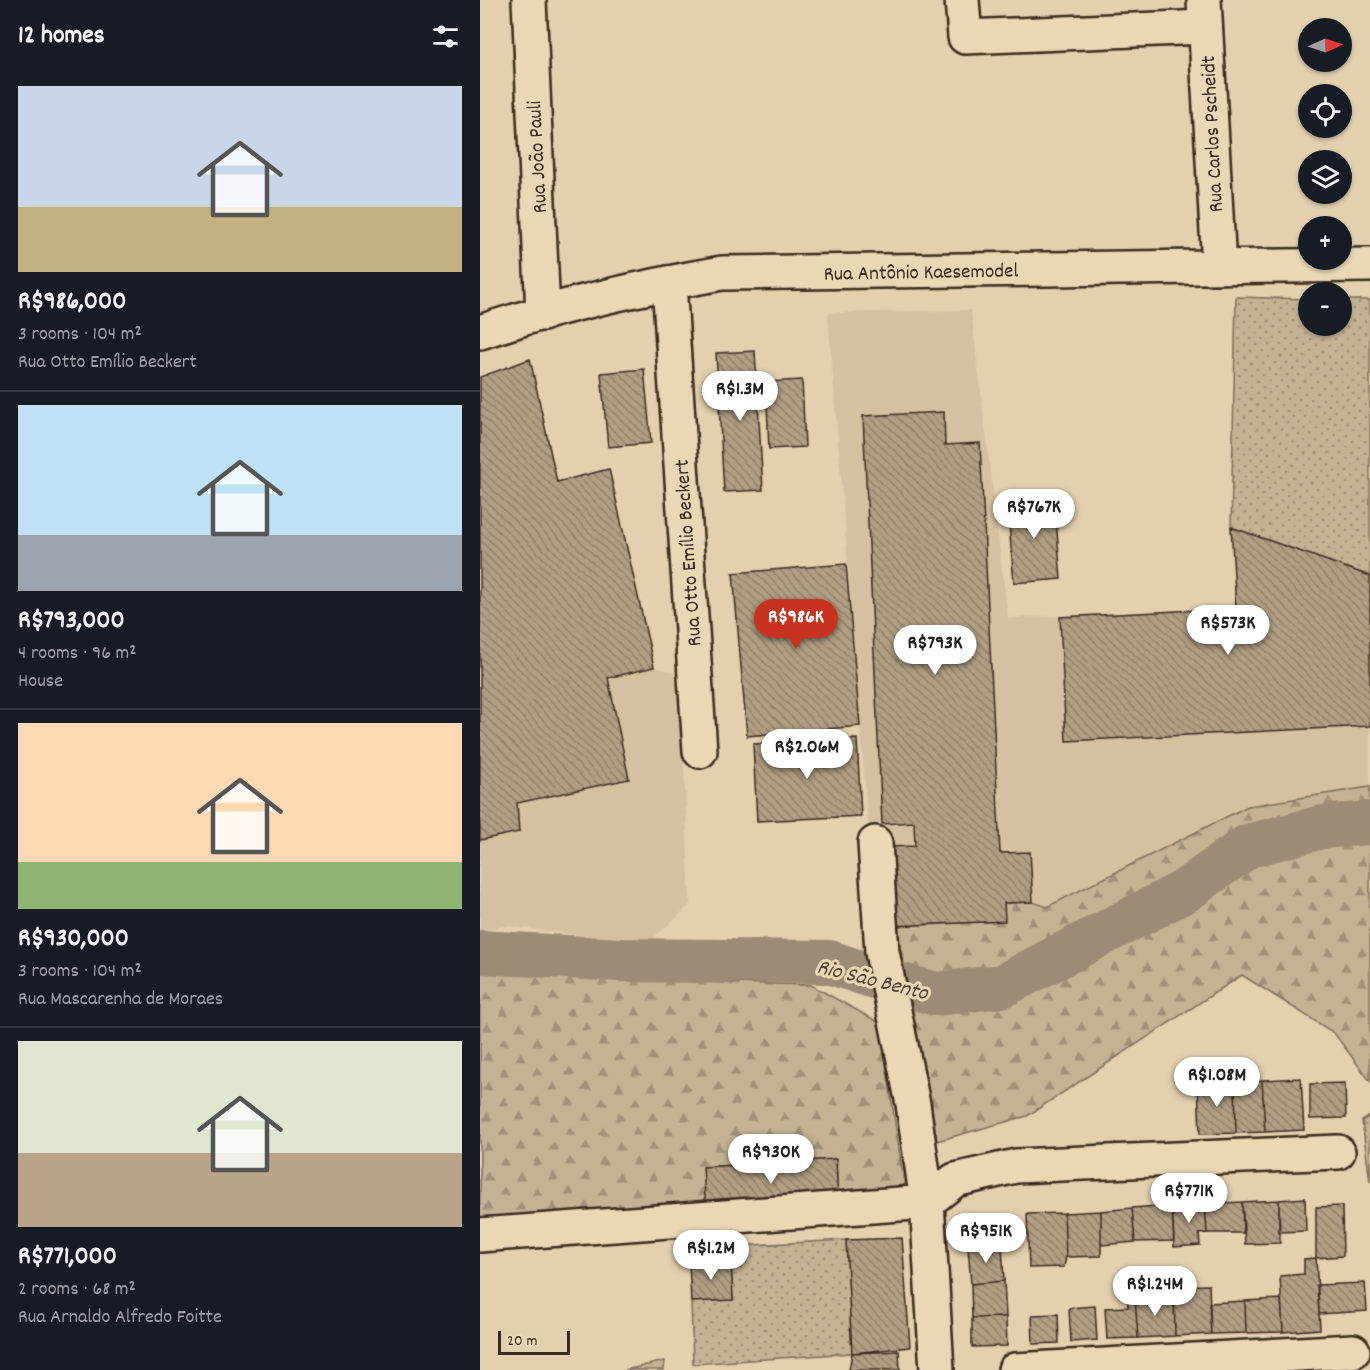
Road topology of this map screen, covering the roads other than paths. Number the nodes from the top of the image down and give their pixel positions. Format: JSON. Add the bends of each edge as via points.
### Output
{"nodes":[{"id":1,"x":528,"y":0,"type":"edge"},
{"id":2,"x":962,"y":0,"type":"edge"},
{"id":3,"x":1204,"y":13,"type":"edge"},
{"id":4,"x":1370,"y":265,"type":"edge"},
{"id":5,"x":1219,"y":267,"type":"junction"},
{"id":6,"x":669,"y":282,"type":"junction"},
{"id":7,"x":543,"y":314,"type":"junction"},
{"id":8,"x":480,"y":332,"type":"edge"},
{"id":9,"x":700,"y":751,"type":"dead end"},
{"id":10,"x":875,"y":843,"type":"dead end"},
{"id":11,"x":1338,"y":1152,"type":"dead end"},
{"id":12,"x":927,"y":1202,"type":"junction"},
{"id":13,"x":480,"y":1235,"type":"edge"},
{"id":14,"x":1353,"y":1351,"type":"dead end"},
{"id":15,"x":937,"y":1370,"type":"edge"},
{"id":16,"x":1015,"y":1370,"type":"edge"}],
"edges":[{"from":1,"to":7,"type":"street","name":"Rua João Pauli"},
{"from":2,"to":3,"type":"street","via":[[965,37]]},
{"from":3,"to":5,"type":"street","name":"Rua Carlos Pscheidt"},
{"from":4,"to":5,"type":"street","name":"Rua Antônio Kaesemodel"},
{"from":5,"to":6,"type":"street","name":"Rua Antônio Kaesemodel","via":[[722,273]]},
{"from":6,"to":7,"type":"street","name":"Rua Antônio Kaesemodel"},
{"from":6,"to":9,"type":"street","name":"Rua Otto Emílio Beckert"},
{"from":7,"to":8,"type":"street","name":"Rua Antônio Kaesemodel"},
{"from":10,"to":12,"type":"street","via":[[882,952],[913,1104]]},
{"from":11,"to":12,"type":"street","via":[[1016,1166],[955,1180]]},
{"from":12,"to":13,"type":"street"},
{"from":12,"to":15,"type":"street"},
{"from":14,"to":16,"type":"street"}]}
